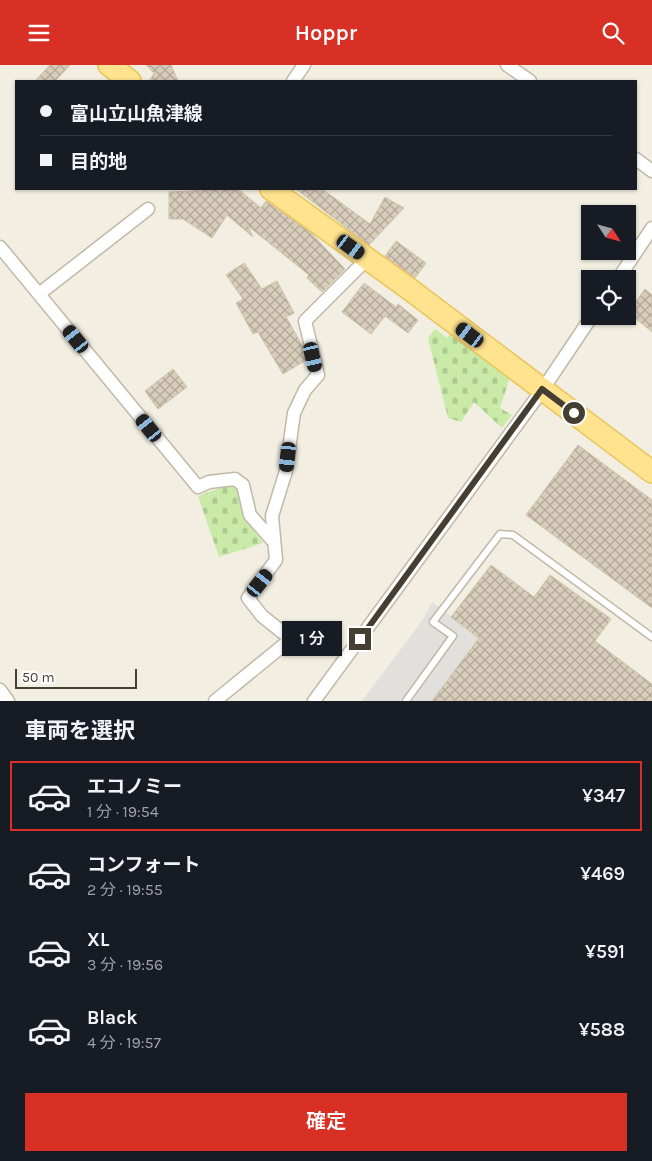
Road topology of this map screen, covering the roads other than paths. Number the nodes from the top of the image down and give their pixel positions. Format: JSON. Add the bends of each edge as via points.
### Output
{"nodes":[{"id":1,"x":109,"y":65,"type":"edge"},
{"id":2,"x":304,"y":65,"type":"edge"},
{"id":3,"x":507,"y":65,"type":"edge"},
{"id":4,"x":129,"y":80,"type":"edge"},
{"id":5,"x":293,"y":80,"type":"edge"},
{"id":6,"x":529,"y":80,"type":"edge"},
{"id":7,"x":637,"y":160,"type":"edge"},
{"id":8,"x":652,"y":171,"type":"edge"},
{"id":9,"x":271,"y":190,"type":"edge"},
{"id":10,"x":148,"y":209,"type":"dead end"},
{"id":11,"x":652,"y":228,"type":"edge"},
{"id":12,"x":0,"y":247,"type":"edge"},
{"id":13,"x":367,"y":259,"type":"junction"},
{"id":14,"x":624,"y":270,"type":"edge"},
{"id":15,"x":39,"y":294,"type":"junction"},
{"id":16,"x":586,"y":325,"type":"edge"},
{"id":17,"x":542,"y":389,"type":"junction"},
{"id":18,"x":652,"y":472,"type":"edge"},
{"id":19,"x":273,"y":541,"type":"junction"},
{"id":20,"x":652,"y":637,"type":"edge"},
{"id":21,"x":0,"y":690,"type":"edge"},
{"id":22,"x":8,"y":701,"type":"edge"},
{"id":23,"x":215,"y":701,"type":"edge"},
{"id":24,"x":314,"y":701,"type":"edge"},
{"id":25,"x":406,"y":701,"type":"edge"}],
"edges":[{"from":1,"to":4,"type":"main road"},
{"from":2,"to":5,"type":"street"},
{"from":3,"to":6,"type":"street"},
{"from":7,"to":8,"type":"street"},
{"from":9,"to":13,"type":"main road"},
{"from":10,"to":15,"type":"street"},
{"from":11,"to":14,"type":"street"},
{"from":12,"to":15,"type":"street"},
{"from":13,"to":17,"type":"main road"},
{"from":13,"to":19,"type":"street","via":[[305,321],[318,375],[305,390],[294,413],[286,471],[272,516]]},
{"from":15,"to":19,"type":"street","via":[[198,487],[235,479],[243,485],[250,515]]},
{"from":16,"to":17,"type":"street"},
{"from":17,"to":18,"type":"main road"},
{"from":17,"to":24,"type":"street"},
{"from":19,"to":23,"type":"street","via":[[276,561],[248,598],[262,616],[292,639]]},
{"from":20,"to":25,"type":"lane","via":[[513,535],[500,534],[433,622],[453,636]]},
{"from":21,"to":22,"type":"street"}]}
